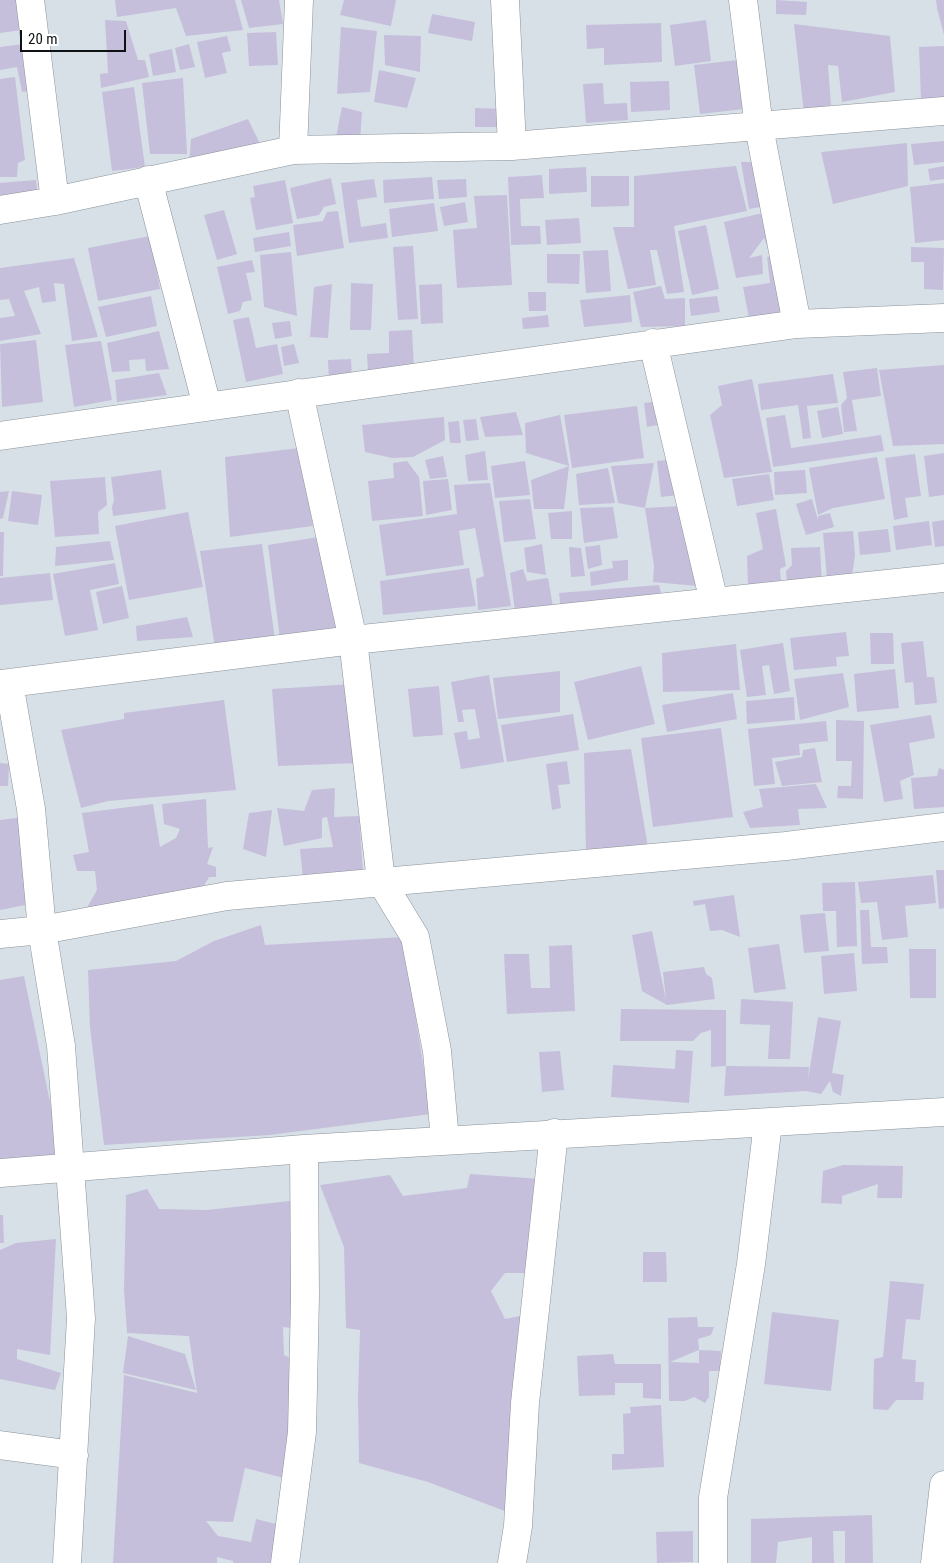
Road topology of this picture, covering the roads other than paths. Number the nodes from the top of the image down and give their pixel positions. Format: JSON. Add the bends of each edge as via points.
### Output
{"nodes":[{"id":1,"x":30,"y":0,"type":"edge"},
{"id":2,"x":299,"y":0,"type":"edge"},
{"id":3,"x":505,"y":0,"type":"edge"},
{"id":4,"x":744,"y":0,"type":"edge"},
{"id":5,"x":944,"y":111,"type":"edge"},
{"id":6,"x":759,"y":127,"type":"junction"},
{"id":7,"x":512,"y":146,"type":"junction"},
{"id":8,"x":294,"y":150,"type":"junction"},
{"id":9,"x":148,"y":180,"type":"junction"},
{"id":10,"x":55,"y":201,"type":"junction"},
{"id":11,"x":0,"y":210,"type":"edge"},
{"id":12,"x":944,"y":318,"type":"edge"},
{"id":13,"x":796,"y":324,"type":"junction"},
{"id":14,"x":653,"y":343,"type":"junction"},
{"id":15,"x":299,"y":393,"type":"junction"},
{"id":16,"x":207,"y":406,"type":"junction"},
{"id":17,"x":0,"y":436,"type":"edge"},
{"id":18,"x":944,"y":578,"type":"edge"},
{"id":19,"x":714,"y":602,"type":"junction"},
{"id":20,"x":353,"y":640,"type":"junction"},
{"id":21,"x":4,"y":684,"type":"edge"},
{"id":22,"x":944,"y":827,"type":"edge"},
{"id":23,"x":380,"y":881,"type":"junction"},
{"id":24,"x":42,"y":930,"type":"junction"},
{"id":25,"x":0,"y":934,"type":"edge"},
{"id":26,"x":944,"y":1112,"type":"edge"},
{"id":27,"x":768,"y":1123,"type":"junction"},
{"id":28,"x":554,"y":1133,"type":"junction"},
{"id":29,"x":446,"y":1140,"type":"junction"},
{"id":30,"x":304,"y":1148,"type":"junction"},
{"id":31,"x":69,"y":1166,"type":"junction"},
{"id":32,"x":0,"y":1173,"type":"edge"},
{"id":33,"x":0,"y":1445,"type":"edge"},
{"id":34,"x":74,"y":1455,"type":"junction"},
{"id":35,"x":944,"y":1485,"type":"edge"},
{"id":36,"x":67,"y":1563,"type":"edge"},
{"id":37,"x":285,"y":1563,"type":"edge"},
{"id":38,"x":512,"y":1563,"type":"edge"},
{"id":39,"x":713,"y":1563,"type":"edge"},
{"id":40,"x":935,"y":1563,"type":"edge"}],
"edges":[{"from":1,"to":10,"type":"street"},
{"from":2,"to":8,"type":"street"},
{"from":3,"to":7,"type":"street"},
{"from":4,"to":6,"type":"street"},
{"from":5,"to":6,"type":"street"},
{"from":6,"to":7,"type":"street"},
{"from":6,"to":13,"type":"street"},
{"from":7,"to":8,"type":"street"},
{"from":8,"to":9,"type":"street"},
{"from":9,"to":10,"type":"street"},
{"from":9,"to":16,"type":"street"},
{"from":10,"to":11,"type":"street"},
{"from":12,"to":13,"type":"street"},
{"from":13,"to":14,"type":"street"},
{"from":14,"to":15,"type":"street"},
{"from":14,"to":19,"type":"street"},
{"from":15,"to":16,"type":"street"},
{"from":15,"to":20,"type":"street"},
{"from":16,"to":17,"type":"street"},
{"from":18,"to":19,"type":"street"},
{"from":19,"to":20,"type":"street"},
{"from":20,"to":21,"type":"street"},
{"from":20,"to":23,"type":"street"},
{"from":21,"to":24,"type":"street","via":[[31,809]]},
{"from":22,"to":23,"type":"street","via":[[786,846]]},
{"from":23,"to":24,"type":"street","via":[[227,896]]},
{"from":23,"to":29,"type":"street","via":[[415,936],[437,1051]]},
{"from":24,"to":25,"type":"street"},
{"from":24,"to":31,"type":"street","via":[[61,1046]]},
{"from":26,"to":27,"type":"street"},
{"from":27,"to":28,"type":"street"},
{"from":27,"to":39,"type":"street","via":[[751,1264],[713,1498]]},
{"from":28,"to":29,"type":"street"},
{"from":28,"to":38,"type":"street","via":[[525,1403],[518,1526]]},
{"from":29,"to":30,"type":"street"},
{"from":30,"to":31,"type":"street"},
{"from":30,"to":37,"type":"street","via":[[302,1432]]},
{"from":31,"to":32,"type":"street"},
{"from":31,"to":34,"type":"street","via":[[81,1318]]},
{"from":33,"to":34,"type":"street"},
{"from":34,"to":36,"type":"street"},
{"from":35,"to":40,"type":"street"}]}
